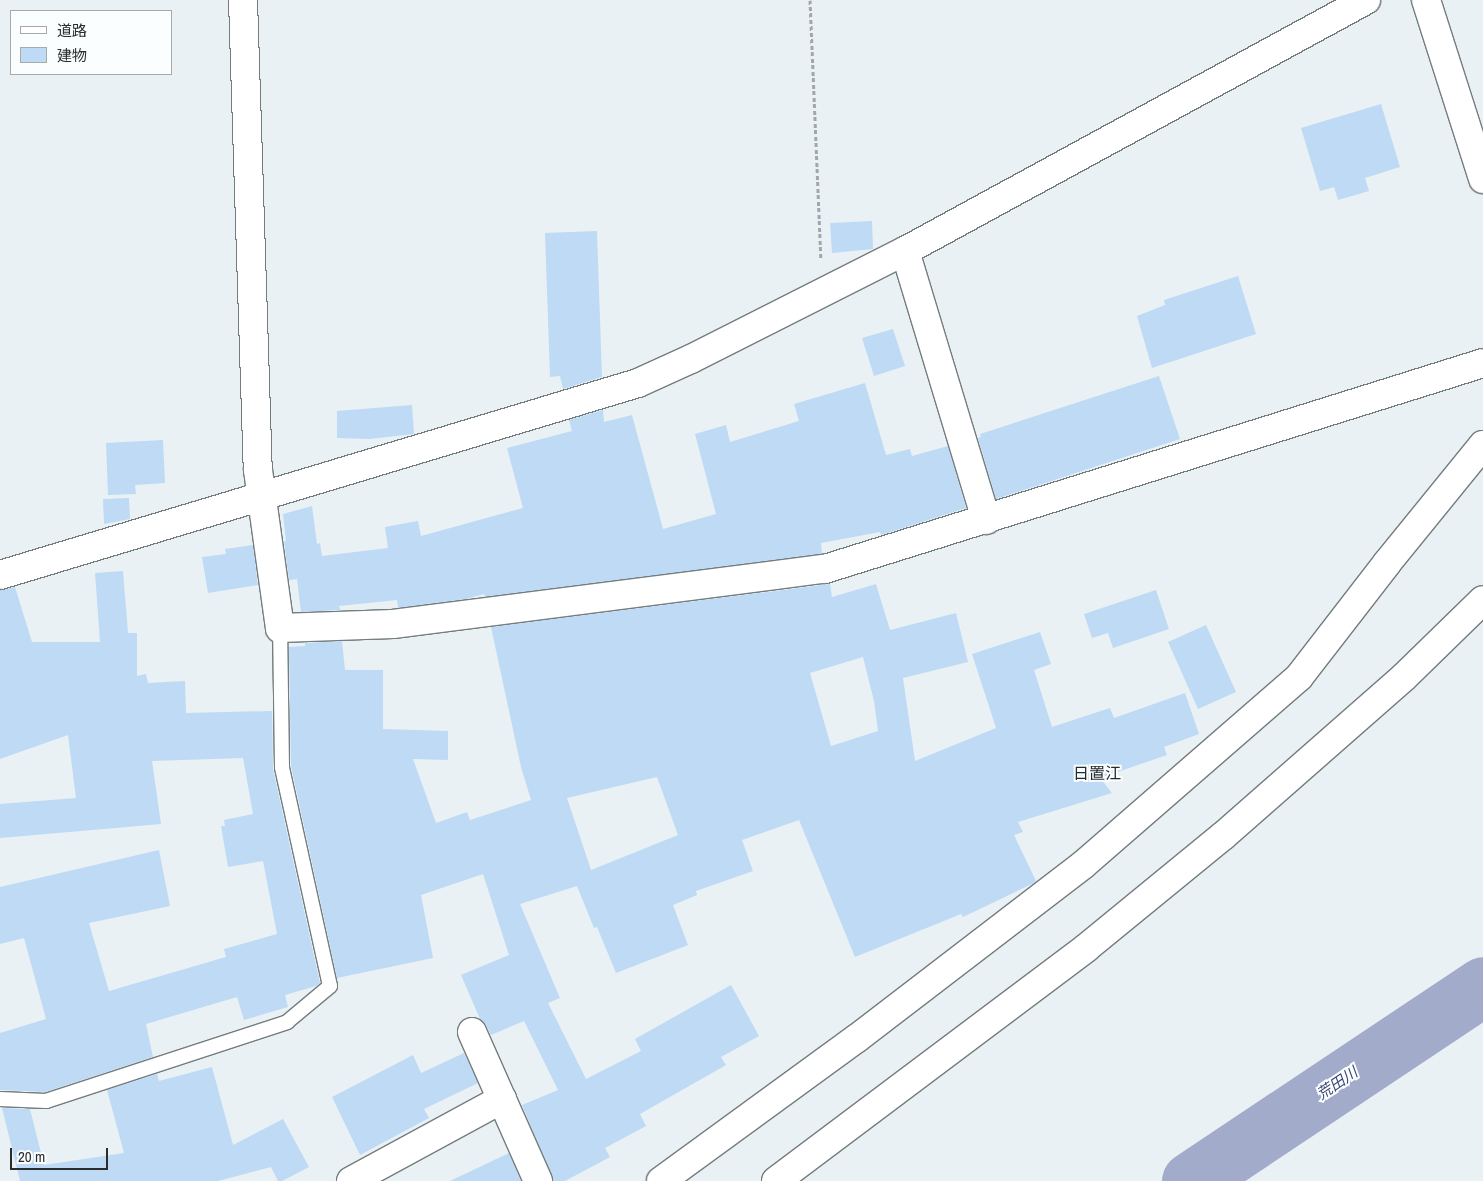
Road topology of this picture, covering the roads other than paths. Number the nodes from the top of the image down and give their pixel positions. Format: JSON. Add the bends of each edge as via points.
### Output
{"nodes":[{"id":1,"x":243,"y":0,"type":"edge"},
{"id":2,"x":1366,"y":0,"type":"edge"},
{"id":3,"x":1426,"y":0,"type":"edge"},
{"id":4,"x":1483,"y":179,"type":"edge"},
{"id":5,"x":905,"y":251,"type":"junction"},
{"id":6,"x":1483,"y":364,"type":"edge"},
{"id":7,"x":1483,"y":445,"type":"edge"},
{"id":8,"x":262,"y":496,"type":"junction"},
{"id":9,"x":986,"y":520,"type":"junction"},
{"id":10,"x":0,"y":575,"type":"edge"},
{"id":11,"x":1483,"y":600,"type":"edge"},
{"id":12,"x":280,"y":628,"type":"junction"},
{"id":13,"x":472,"y":1032,"type":"dead end"},
{"id":14,"x":0,"y":1098,"type":"edge"},
{"id":15,"x":502,"y":1099,"type":"junction"},
{"id":16,"x":351,"y":1181,"type":"edge"},
{"id":17,"x":538,"y":1181,"type":"edge"},
{"id":18,"x":661,"y":1181,"type":"edge"},
{"id":19,"x":776,"y":1181,"type":"edge"}],
"edges":[{"from":1,"to":8,"type":"street","via":[[258,470]]},
{"from":2,"to":5,"type":"street"},
{"from":3,"to":4,"type":"street"},
{"from":5,"to":8,"type":"street","via":[[638,383]]},
{"from":5,"to":9,"type":"street"},
{"from":6,"to":9,"type":"street"},
{"from":7,"to":18,"type":"street","via":[[1298,677],[1084,864],[856,1039]]},
{"from":8,"to":10,"type":"street"},
{"from":8,"to":12,"type":"street"},
{"from":9,"to":12,"type":"street","via":[[825,569],[393,624]]},
{"from":11,"to":19,"type":"street","via":[[1404,677],[1223,836],[1086,948]]},
{"from":12,"to":14,"type":"lane","via":[[282,767],[330,986],[287,1022],[46,1101]]},
{"from":13,"to":15,"type":"street"},
{"from":15,"to":16,"type":"street"},
{"from":15,"to":17,"type":"street"}]}
